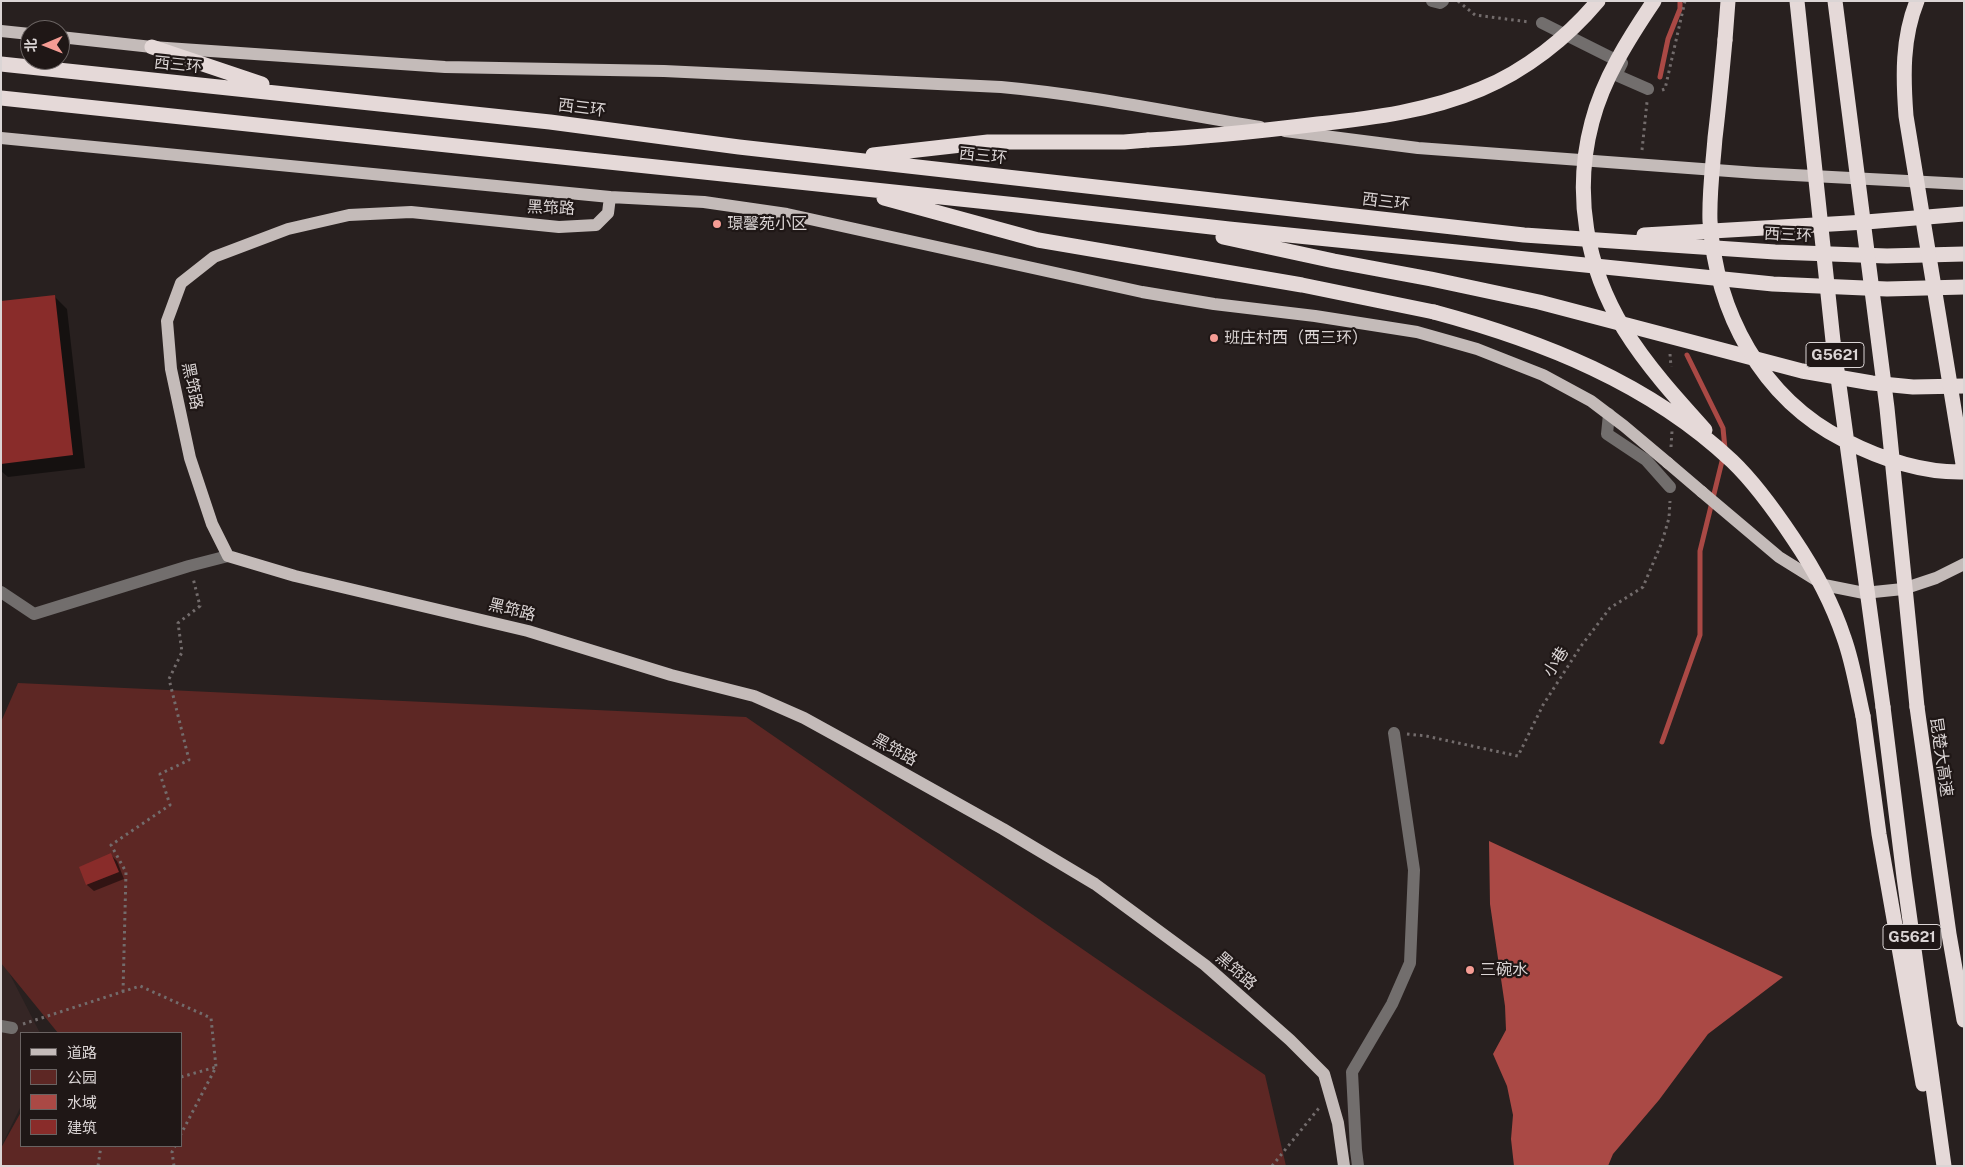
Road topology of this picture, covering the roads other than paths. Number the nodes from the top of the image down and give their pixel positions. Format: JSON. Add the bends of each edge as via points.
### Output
{"nodes":[{"id":1,"x":1598,"y":1,"type":"edge"},
{"id":2,"x":1654,"y":1,"type":"edge"},
{"id":3,"x":1728,"y":1,"type":"edge"},
{"id":4,"x":1797,"y":1,"type":"edge"},
{"id":5,"x":1835,"y":1,"type":"edge"},
{"id":6,"x":1917,"y":1,"type":"edge"},
{"id":7,"x":1542,"y":23,"type":"road end"},
{"id":8,"x":1,"y":31,"type":"edge"},
{"id":9,"x":20,"y":33,"type":"edge"},
{"id":10,"x":70,"y":38,"type":"edge"},
{"id":11,"x":152,"y":47,"type":"junction"},
{"id":12,"x":1,"y":64,"type":"edge"},
{"id":13,"x":1648,"y":89,"type":"road end"},
{"id":14,"x":287,"y":93,"type":"junction"},
{"id":15,"x":1,"y":98,"type":"edge"},
{"id":16,"x":1,"y":138,"type":"edge"},
{"id":17,"x":843,"y":158,"type":"junction"},
{"id":18,"x":1964,"y":184,"type":"edge"},
{"id":19,"x":839,"y":186,"type":"junction"},
{"id":20,"x":610,"y":198,"type":"junction"},
{"id":21,"x":1964,"y":214,"type":"edge"},
{"id":22,"x":1146,"y":220,"type":"junction"},
{"id":23,"x":1569,"y":238,"type":"junction"},
{"id":24,"x":1964,"y":254,"type":"edge"},
{"id":25,"x":1964,"y":287,"type":"edge"},
{"id":26,"x":1964,"y":386,"type":"edge"},
{"id":27,"x":1608,"y":414,"type":"junction"},
{"id":28,"x":1733,"y":462,"type":"junction"},
{"id":29,"x":1964,"y":471,"type":"edge"},
{"id":30,"x":1670,"y":486,"type":"road end"},
{"id":31,"x":228,"y":556,"type":"junction"},
{"id":32,"x":1964,"y":564,"type":"edge"},
{"id":33,"x":1,"y":592,"type":"edge"},
{"id":34,"x":1394,"y":733,"type":"road end"},
{"id":35,"x":1964,"y":1020,"type":"edge"},
{"id":36,"x":1344,"y":1166,"type":"edge"},
{"id":37,"x":1358,"y":1166,"type":"edge"},
{"id":38,"x":1937,"y":1166,"type":"edge"},
{"id":39,"x":1944,"y":1166,"type":"edge"}],
"edges":[{"from":1,"to":17,"type":"highway","bridge":true,"via":[[1552,45],[1519,70],[1481,89],[1383,116],[1221,136],[1124,142],[988,142]]},
{"from":2,"to":28,"type":"highway","bridge":true,"via":[[1623,49],[1592,120],[1583,185],[1585,228],[1598,273],[1624,329],[1668,389]]},
{"from":3,"to":29,"type":"highway","bridge":true,"via":[[1710,188],[1710,221],[1722,290],[1733,321],[1769,381],[1798,410],[1830,433],[1872,454],[1920,469]]},
{"from":4,"to":39,"type":"highway","number":"G5621","bridge":true,"via":[[1833,341]]},
{"from":5,"to":35,"type":"highway","name":"昆楚大高速","number":"G5621","bridge":true,"via":[[1887,408],[1916,707]]},
{"from":6,"to":29,"type":"highway","bridge":true,"via":[[1905,46],[1906,116]]},
{"from":7,"to":13,"type":"street","via":[[1622,63],[1616,75]]},
{"from":8,"to":9,"type":"main road"},
{"from":10,"to":11,"type":"main road"},
{"from":11,"to":14,"type":"highway"},
{"from":11,"to":18,"type":"main road","via":[[445,67],[664,71],[1002,87],[1117,101],[1317,137],[1418,148],[1756,173]]},
{"from":12,"to":14,"type":"highway","name":"西三环"},
{"from":14,"to":17,"type":"highway","name":"西三环"},
{"from":15,"to":19,"type":"highway"},
{"from":16,"to":20,"type":"main road"},
{"from":17,"to":23,"type":"highway","name":"西三环"},
{"from":19,"to":22,"type":"highway"},
{"from":19,"to":28,"type":"highway","bridge":true,"via":[[1038,240],[1302,285],[1434,312],[1484,326],[1589,366],[1648,398],[1702,435]]},
{"from":20,"to":27,"type":"main road","via":[[704,202],[787,214],[1142,292],[1417,332],[1477,349],[1543,375]]},
{"from":20,"to":31,"type":"main road","name":"黑筇路","via":[[608,213],[596,224],[559,228],[411,212],[349,214],[288,229],[214,257],[181,283],[167,321],[171,369],[190,458],[212,524]]},
{"from":21,"to":23,"type":"highway"},
{"from":22,"to":25,"type":"highway","via":[[1773,284],[1887,289]]},
{"from":22,"to":26,"type":"highway","via":[[1334,262],[1539,302],[1802,371],[1913,387]]},
{"from":23,"to":24,"type":"highway","name":"西三环","via":[[1831,254]]},
{"from":27,"to":30,"type":"street","via":[[1607,434],[1646,460]]},
{"from":27,"to":32,"type":"main road","bridge":true,"via":[[1779,557],[1824,584],[1864,594],[1903,590]]},
{"from":28,"to":38,"type":"highway","bridge":true,"via":[[1763,496],[1816,574],[1844,639],[1853,669]]},
{"from":31,"to":33,"type":"street","via":[[34,614]]},
{"from":31,"to":36,"type":"main road","name":"黑筇路","via":[[295,576],[528,631],[671,675],[754,696],[804,718],[1095,884],[1205,965],[1324,1074],[1338,1123]]},
{"from":34,"to":37,"type":"street","via":[[1414,870],[1410,963],[1392,1004],[1352,1072]]}]}
